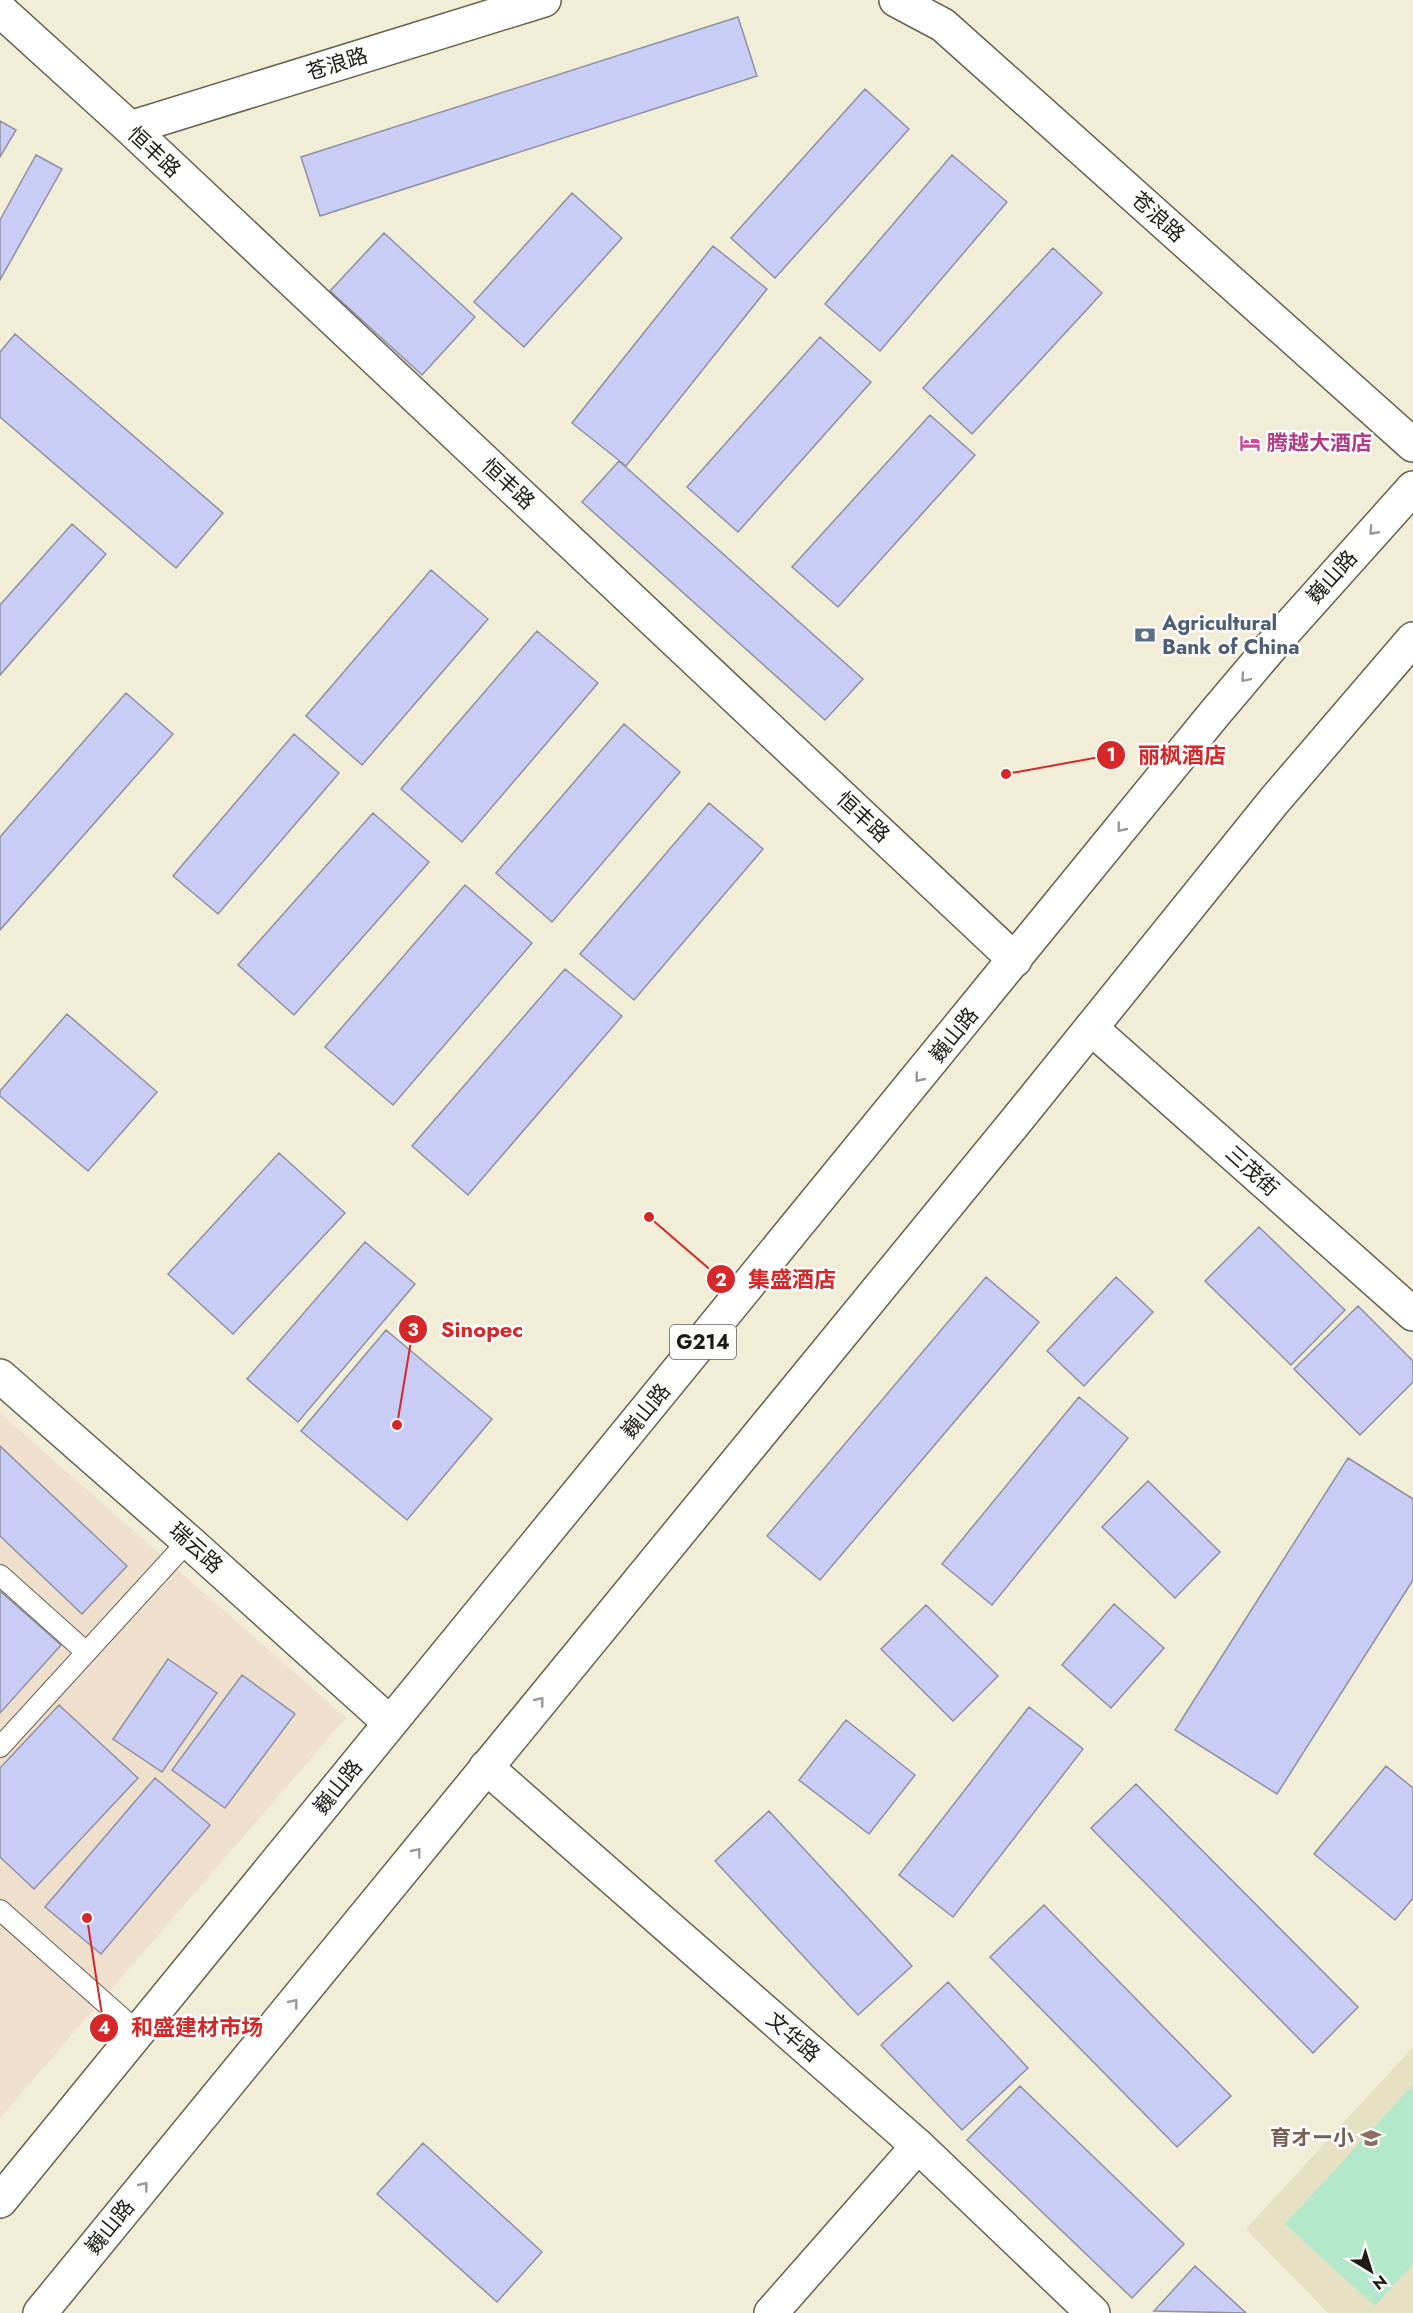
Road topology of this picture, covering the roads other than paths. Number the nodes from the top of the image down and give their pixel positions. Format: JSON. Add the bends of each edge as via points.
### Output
{"nodes":[{"id":1,"x":544,"y":0,"type":"edge"},
{"id":2,"x":896,"y":0,"type":"edge"},
{"id":3,"x":0,"y":10,"type":"edge"},
{"id":4,"x":130,"y":128,"type":"junction"},
{"id":5,"x":1413,"y":445,"type":"edge"},
{"id":6,"x":1413,"y":488,"type":"edge"},
{"id":7,"x":1413,"y":639,"type":"edge"},
{"id":8,"x":1015,"y":960,"type":"junction"},
{"id":9,"x":1091,"y":1028,"type":"junction"},
{"id":10,"x":1413,"y":1314,"type":"edge"},
{"id":11,"x":0,"y":1376,"type":"edge"},
{"id":12,"x":188,"y":1540,"type":"junction"},
{"id":13,"x":0,"y":1575,"type":"edge"},
{"id":14,"x":86,"y":1652,"type":"junction"},
{"id":15,"x":390,"y":1723,"type":"junction"},
{"id":16,"x":0,"y":1747,"type":"edge"},
{"id":17,"x":486,"y":1767,"type":"junction"},
{"id":18,"x":0,"y":1910,"type":"edge"},
{"id":19,"x":138,"y":2032,"type":"junction"},
{"id":20,"x":918,"y":2146,"type":"junction"},
{"id":21,"x":0,"y":2201,"type":"edge"},
{"id":22,"x":40,"y":2313,"type":"edge"},
{"id":23,"x":771,"y":2313,"type":"edge"},
{"id":24,"x":1093,"y":2313,"type":"edge"}],
"edges":[{"from":1,"to":4,"type":"main road","name":"苍浪路"},
{"from":2,"to":5,"type":"main road","name":"苍浪路","via":[[943,25]]},
{"from":3,"to":4,"type":"main road","name":"恒丰路"},
{"from":4,"to":8,"type":"main road","name":"恒丰路"},
{"from":6,"to":8,"type":"main road","name":"巍山路","number":"G214","one_way":true,"via":[[1276,640]]},
{"from":7,"to":9,"type":"main road","name":"巍山路","via":[[1289,783]]},
{"from":8,"to":15,"type":"main road","name":"巍山路","number":"G214","one_way":true},
{"from":9,"to":10,"type":"main road","name":"三茂街"},
{"from":17,"to":9,"type":"main road","name":"巍山路","one_way":true},
{"from":11,"to":12,"type":"main road","name":"瑞云路"},
{"from":12,"to":14,"type":"lane"},
{"from":12,"to":15,"type":"main road","name":"瑞云路"},
{"from":13,"to":14,"type":"lane"},
{"from":14,"to":16,"type":"lane"},
{"from":15,"to":19,"type":"main road","name":"巍山路","number":"G214"},
{"from":17,"to":20,"type":"main road","name":"文华路"},
{"from":22,"to":17,"type":"main road","name":"巍山路","one_way":true},
{"from":18,"to":19,"type":"lane"},
{"from":19,"to":21,"type":"main road","name":"巍山路","number":"G214"},
{"from":20,"to":23,"type":"main road"},
{"from":20,"to":24,"type":"main road","name":"文华路"}]}
